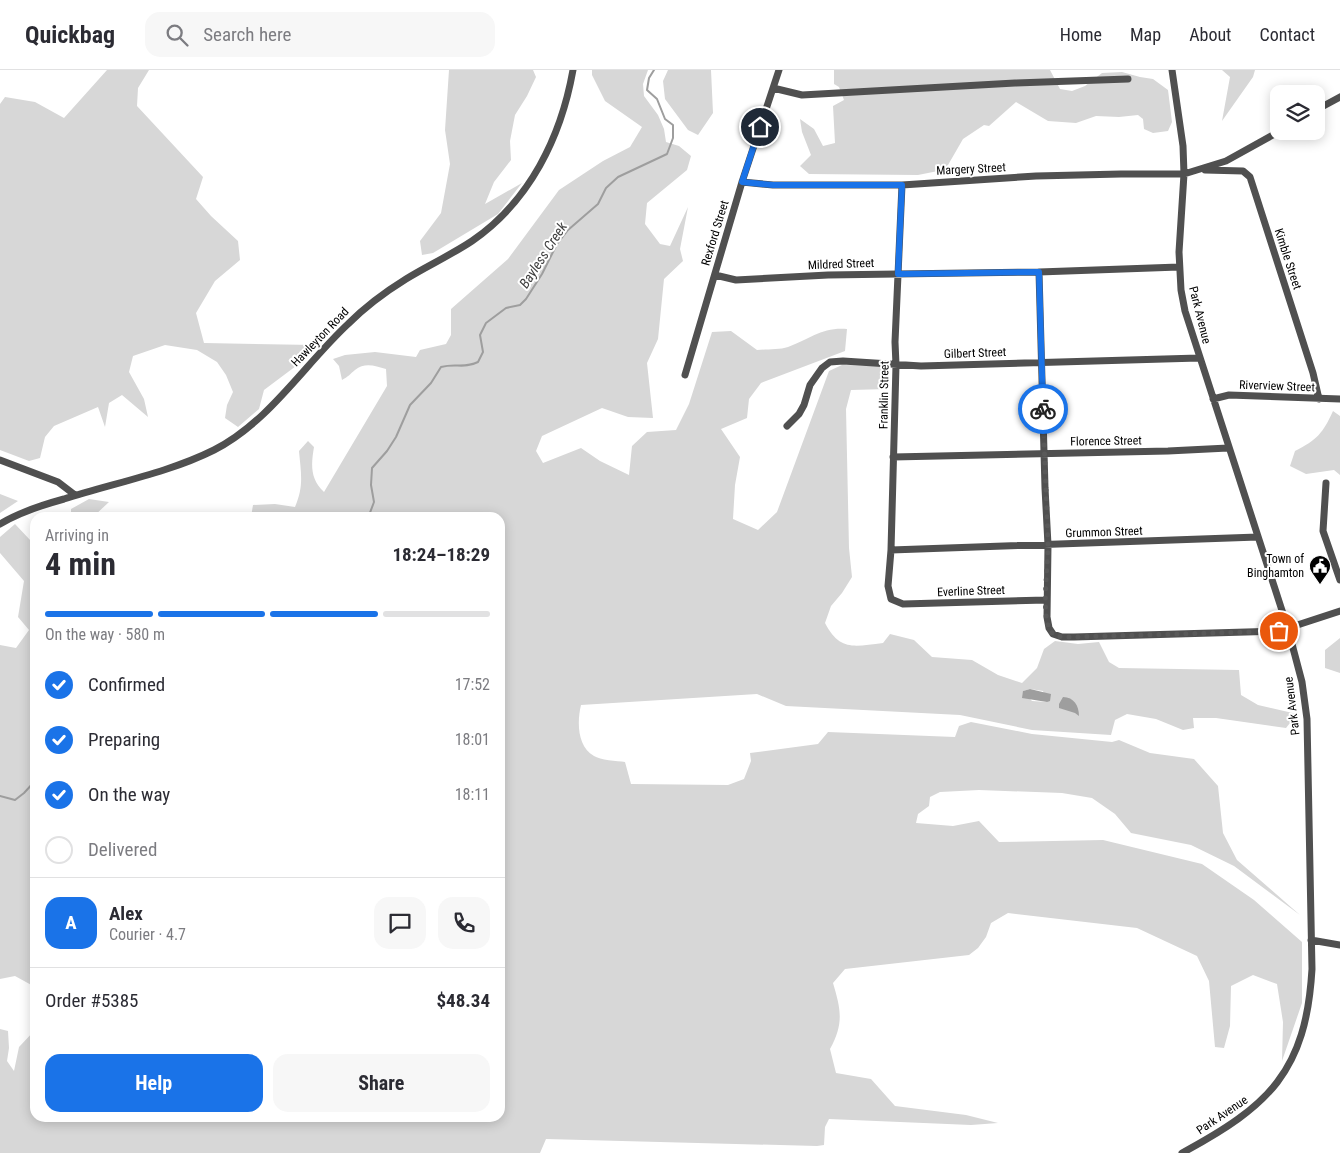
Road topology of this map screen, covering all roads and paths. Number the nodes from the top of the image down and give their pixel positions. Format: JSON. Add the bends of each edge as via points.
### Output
{"nodes":[{"id":1,"x":573,"y":70,"type":"edge"},
{"id":2,"x":779,"y":70,"type":"edge"},
{"id":3,"x":1172,"y":70,"type":"edge"},
{"id":4,"x":1128,"y":79,"type":"dead end"},
{"id":5,"x":772,"y":88,"type":"junction"},
{"id":6,"x":1340,"y":97,"type":"edge"},
{"id":7,"x":1325,"y":105,"type":"edge"},
{"id":8,"x":1270,"y":137,"type":"edge"},
{"id":9,"x":1200,"y":170,"type":"junction"},
{"id":10,"x":1184,"y":174,"type":"junction"},
{"id":11,"x":742,"y":182,"type":"junction"},
{"id":12,"x":902,"y":185,"type":"junction"},
{"id":13,"x":1179,"y":267,"type":"junction"},
{"id":14,"x":1039,"y":272,"type":"junction"},
{"id":15,"x":898,"y":274,"type":"junction"},
{"id":16,"x":714,"y":275,"type":"junction"},
{"id":17,"x":1199,"y":358,"type":"junction"},
{"id":18,"x":1041,"y":362,"type":"junction"},
{"id":19,"x":896,"y":364,"type":"junction"},
{"id":20,"x":686,"y":375,"type":"dead end"},
{"id":21,"x":1213,"y":399,"type":"junction"},
{"id":22,"x":1319,"y":399,"type":"junction"},
{"id":23,"x":1340,"y":399,"type":"edge"},
{"id":24,"x":787,"y":426,"type":"dead end"},
{"id":25,"x":1228,"y":448,"type":"junction"},
{"id":26,"x":1044,"y":453,"type":"junction"},
{"id":27,"x":894,"y":457,"type":"junction"},
{"id":28,"x":0,"y":460,"type":"edge"},
{"id":29,"x":1326,"y":483,"type":"dead end"},
{"id":30,"x":76,"y":495,"type":"junction"},
{"id":31,"x":0,"y":524,"type":"edge"},
{"id":32,"x":1258,"y":537,"type":"junction"},
{"id":33,"x":1048,"y":545,"type":"junction"},
{"id":34,"x":891,"y":550,"type":"junction"},
{"id":35,"x":1340,"y":580,"type":"edge"},
{"id":36,"x":1046,"y":600,"type":"junction"},
{"id":37,"x":897,"y":602,"type":"joint"},
{"id":38,"x":1340,"y":611,"type":"edge"},
{"id":39,"x":1288,"y":629,"type":"junction"},
{"id":40,"x":1311,"y":940,"type":"junction"},
{"id":41,"x":1340,"y":945,"type":"edge"},
{"id":42,"x":1182,"y":1153,"type":"edge"}],
"edges":[{"from":1,"to":30,"type":"street","name":"Hawleyton Road","via":[[566,106],[551,144],[524,190],[497,222],[471,242],[406,279],[366,307],[257,419],[226,443],[180,464]]},
{"from":2,"to":5,"type":"street","name":"Rexford Street"},
{"from":3,"to":10,"type":"street","name":"Park Avenue"},
{"from":4,"to":5,"type":"street","via":[[802,95]]},
{"from":5,"to":11,"type":"street","name":"Rexford Street"},
{"from":6,"to":7,"type":"street"},
{"from":8,"to":9,"type":"street","via":[[1226,161]]},
{"from":9,"to":10,"type":"street","name":"Margery Street"},
{"from":9,"to":22,"type":"street","name":"Kimble Street","via":[[1243,171],[1250,177]]},
{"from":10,"to":12,"type":"street","name":"Margery Street","via":[[1036,176]]},
{"from":10,"to":13,"type":"street","name":"Park Avenue"},
{"from":11,"to":12,"type":"street","name":"Margery Street"},
{"from":11,"to":16,"type":"street","name":"Rexford Street"},
{"from":12,"to":15,"type":"street","name":"Franklin Street"},
{"from":13,"to":14,"type":"street","name":"Mildred Street"},
{"from":13,"to":17,"type":"street","name":"Park Avenue","via":[[1185,311]]},
{"from":14,"to":15,"type":"street","name":"Mildred Street"},
{"from":14,"to":18,"type":"street"},
{"from":15,"to":16,"type":"street","name":"Mildred Street","via":[[736,280]]},
{"from":15,"to":19,"type":"street","name":"Franklin Street"},
{"from":16,"to":20,"type":"street","name":"Rexford Street"},
{"from":17,"to":18,"type":"street","name":"Gilbert Street"},
{"from":17,"to":21,"type":"street","name":"Park Avenue"},
{"from":18,"to":19,"type":"street","name":"Gilbert Street"},
{"from":18,"to":26,"type":"street"},
{"from":19,"to":24,"type":"street","name":"Gilbert Street","via":[[830,362],[810,385],[799,414]]},
{"from":19,"to":27,"type":"street","name":"Franklin Street"},
{"from":21,"to":22,"type":"street","name":"Riverview Street","via":[[1229,396]]},
{"from":21,"to":25,"type":"street","name":"Park Avenue"},
{"from":22,"to":23,"type":"street","name":"Riverview Street"},
{"from":25,"to":26,"type":"street","name":"Florence Street"},
{"from":25,"to":32,"type":"street","name":"Park Avenue"},
{"from":26,"to":27,"type":"street","name":"Florence Street"},
{"from":26,"to":33,"type":"street"},
{"from":27,"to":34,"type":"street","name":"Franklin Street"},
{"from":28,"to":30,"type":"street","via":[[58,482]]},
{"from":29,"to":35,"type":"street","via":[[1323,531]]},
{"from":30,"to":31,"type":"street","name":"Hawleyton Road","via":[[34,508]]},
{"from":32,"to":33,"type":"street","name":"Grummon Street"},
{"from":32,"to":39,"type":"street","name":"Park Avenue"},
{"from":33,"to":34,"type":"street","name":"Grummon Street"},
{"from":33,"to":36,"type":"street"},
{"from":34,"to":37,"type":"street","name":"Franklin Street","via":[[888,586],[891,599]]},
{"from":36,"to":37,"type":"street","name":"Everline Street"},
{"from":36,"to":39,"type":"street","via":[[1051,632],[1062,637]]},
{"from":38,"to":39,"type":"street"},
{"from":39,"to":40,"type":"street","name":"Park Avenue","via":[[1302,682],[1306,719]]},
{"from":40,"to":41,"type":"street"},
{"from":40,"to":42,"type":"street","name":"Park Avenue","via":[[1307,1015],[1298,1046],[1285,1071],[1249,1112]]}]}
